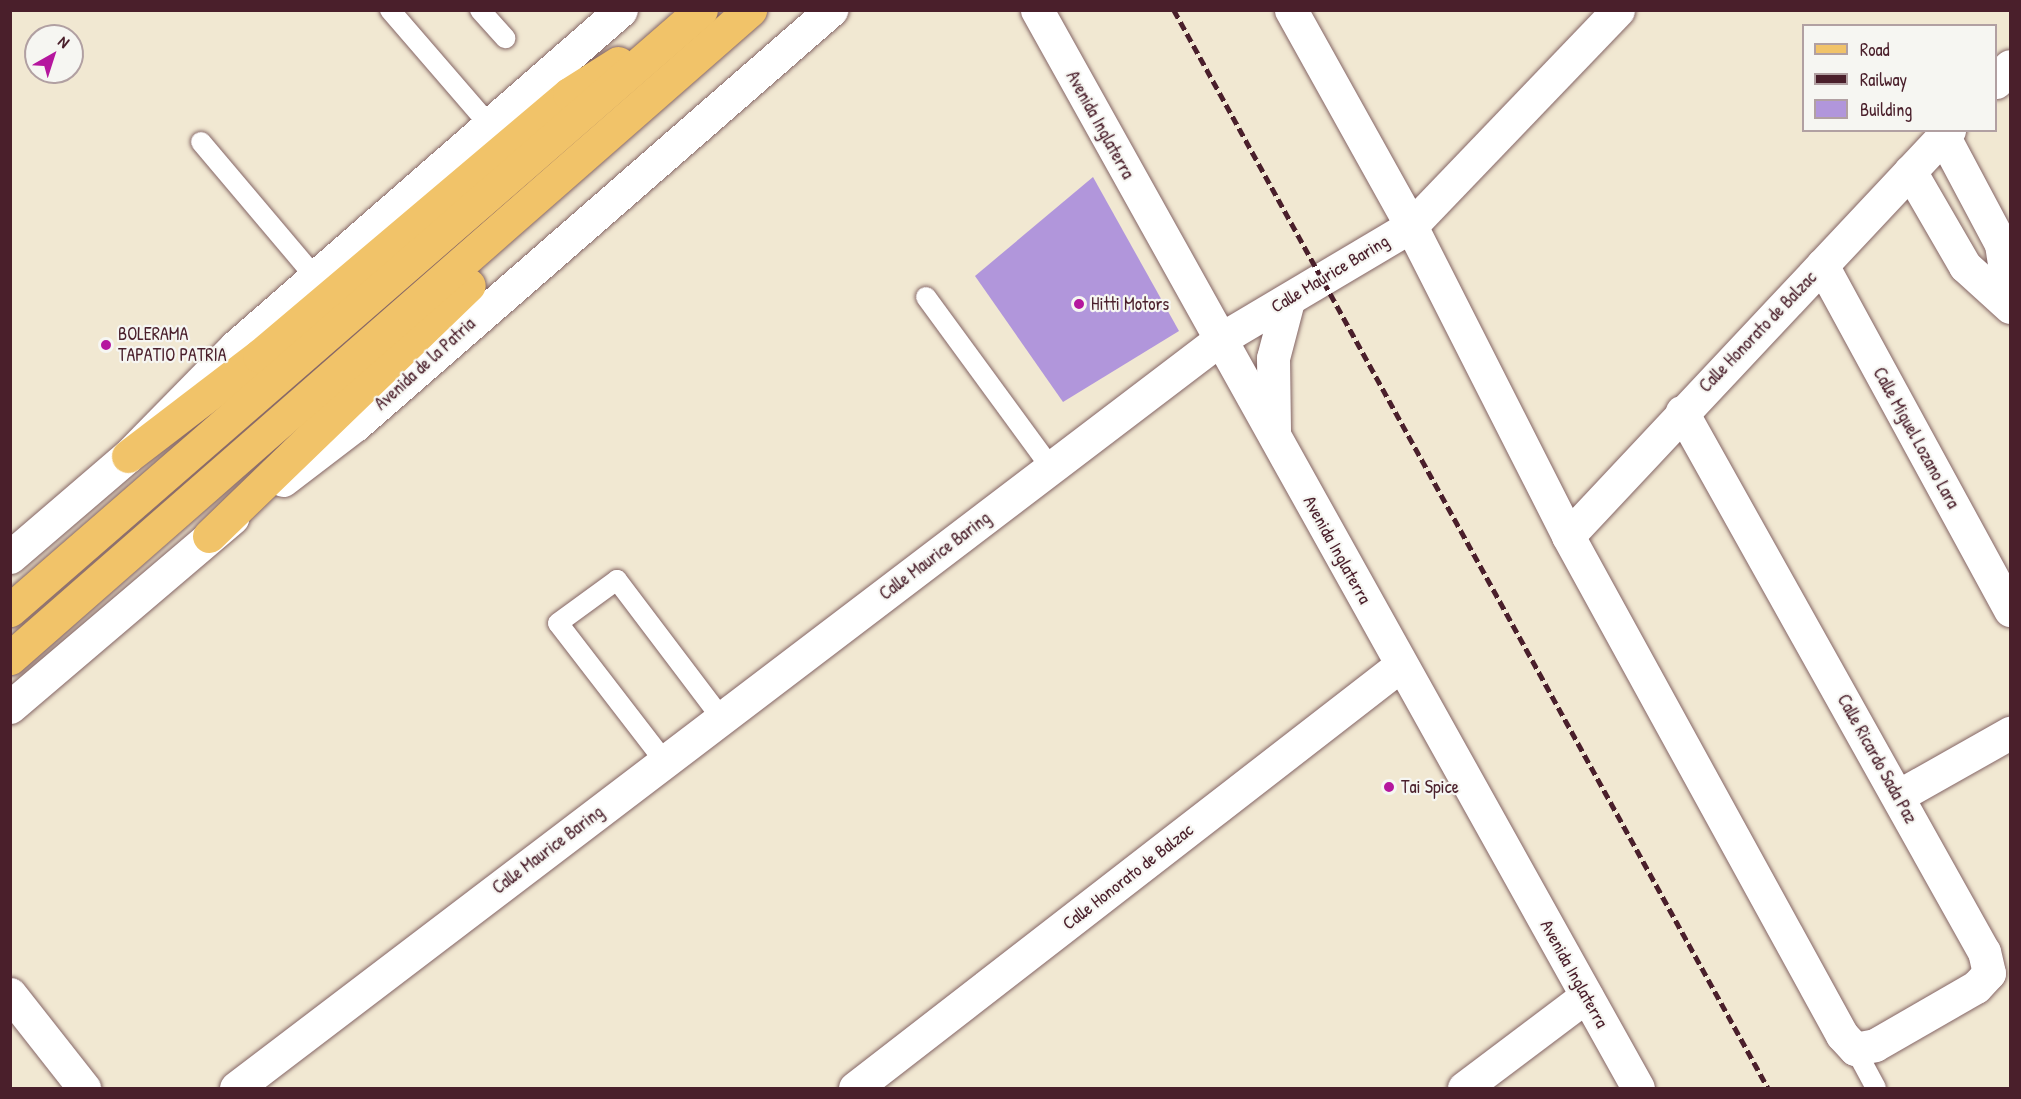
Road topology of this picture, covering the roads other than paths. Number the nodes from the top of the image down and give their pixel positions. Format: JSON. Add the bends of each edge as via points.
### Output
{"nodes":[{"id":1,"x":390,"y":10,"type":"edge"},
{"id":2,"x":480,"y":10,"type":"edge"},
{"id":3,"x":621,"y":10,"type":"edge"},
{"id":4,"x":701,"y":10,"type":"edge"},
{"id":5,"x":750,"y":10,"type":"edge"},
{"id":6,"x":831,"y":10,"type":"edge"},
{"id":7,"x":1036,"y":10,"type":"edge"},
{"id":8,"x":1291,"y":10,"type":"edge"},
{"id":9,"x":1618,"y":10,"type":"edge"},
{"id":10,"x":721,"y":36,"type":"junction"},
{"id":11,"x":505,"y":38,"type":"dead end"},
{"id":12,"x":2010,"y":66,"type":"edge"},
{"id":13,"x":1997,"y":80,"type":"edge"},
{"id":14,"x":491,"y":127,"type":"junction"},
{"id":15,"x":1947,"y":134,"type":"edge"},
{"id":16,"x":201,"y":142,"type":"dead end"},
{"id":17,"x":1910,"y":171,"type":"junction"},
{"id":18,"x":1411,"y":226,"type":"junction"},
{"id":19,"x":1822,"y":265,"type":"junction"},
{"id":20,"x":316,"y":278,"type":"junction"},
{"id":21,"x":926,"y":297,"type":"dead end"},
{"id":22,"x":1288,"y":301,"type":"junction"},
{"id":23,"x":2010,"y":305,"type":"edge"},
{"id":24,"x":1219,"y":340,"type":"junction"},
{"id":25,"x":1682,"y":412,"type":"junction"},
{"id":26,"x":1274,"y":438,"type":"junction"},
{"id":27,"x":128,"y":456,"type":"junction"},
{"id":28,"x":1051,"y":468,"type":"junction"},
{"id":29,"x":209,"y":536,"type":"junction"},
{"id":30,"x":1568,"y":536,"type":"junction"},
{"id":31,"x":10,"y":557,"type":"edge"},
{"id":32,"x":10,"y":610,"type":"edge"},
{"id":33,"x":2010,"y":610,"type":"edge"},
{"id":34,"x":10,"y":658,"type":"edge"},
{"id":35,"x":1401,"y":665,"type":"junction"},
{"id":36,"x":10,"y":707,"type":"edge"},
{"id":37,"x":722,"y":719,"type":"junction"},
{"id":38,"x":2010,"y":733,"type":"edge"},
{"id":39,"x":665,"y":762,"type":"junction"},
{"id":40,"x":1898,"y":796,"type":"junction"},
{"id":41,"x":10,"y":994,"type":"edge"},
{"id":42,"x":1586,"y":996,"type":"junction"},
{"id":43,"x":1855,"y":1049,"type":"junction"},
{"id":44,"x":84,"y":1089,"type":"edge"},
{"id":45,"x":236,"y":1089,"type":"edge"},
{"id":46,"x":855,"y":1089,"type":"edge"},
{"id":47,"x":1464,"y":1089,"type":"edge"},
{"id":48,"x":1638,"y":1089,"type":"edge"},
{"id":49,"x":1876,"y":1089,"type":"edge"}],
"edges":[{"from":1,"to":14,"type":"lane"},
{"from":2,"to":11,"type":"lane"},
{"from":3,"to":14,"type":"street"},
{"from":4,"to":27,"type":"main road","via":[[569,94],[260,356]]},
{"from":4,"to":32,"type":"main road"},
{"from":5,"to":10,"type":"main road"},
{"from":6,"to":29,"type":"street","name":"Avenida de la Patria","via":[[355,425]]},
{"from":7,"to":24,"type":"street","name":"Avenida Inglaterra"},
{"from":8,"to":18,"type":"street"},
{"from":9,"to":18,"type":"street","name":"Calle Maurice Baring"},
{"from":10,"to":29,"type":"main road"},
{"from":10,"to":34,"type":"main road"},
{"from":12,"to":13,"type":"street"},
{"from":14,"to":20,"type":"street"},
{"from":15,"to":17,"type":"street","name":"Calle Honorato de Balzac"},
{"from":15,"to":23,"type":"street","via":[[2001,244]]},
{"from":16,"to":20,"type":"lane"},
{"from":17,"to":19,"type":"street","name":"Calle Honorato de Balzac"},
{"from":17,"to":23,"type":"street","via":[[1965,266]]},
{"from":18,"to":22,"type":"street","name":"Calle Maurice Baring"},
{"from":18,"to":30,"type":"street"},
{"from":19,"to":25,"type":"street","name":"Calle Honorato de Balzac"},
{"from":19,"to":33,"type":"street","name":"Calle Miguel Lozano Lara"},
{"from":20,"to":27,"type":"street","via":[[236,347]]},
{"from":21,"to":28,"type":"lane"},
{"from":22,"to":24,"type":"street","name":"Calle Maurice Baring"},
{"from":22,"to":26,"type":"street","via":[[1274,358]]},
{"from":24,"to":26,"type":"street","name":"Avenida Inglaterra"},
{"from":24,"to":28,"type":"street","name":"Calle Maurice Baring"},
{"from":25,"to":30,"type":"street","name":"Calle Honorato de Balzac"},
{"from":25,"to":40,"type":"street","name":"Calle Ricardo Sada Paz"},
{"from":26,"to":35,"type":"street","name":"Avenida Inglaterra"},
{"from":27,"to":31,"type":"street"},
{"from":28,"to":37,"type":"street","name":"Calle Maurice Baring"},
{"from":29,"to":36,"type":"street","name":"Avenida de la Patria"},
{"from":30,"to":43,"type":"street","via":[[1842,1035]]},
{"from":35,"to":42,"type":"street","name":"Avenida Inglaterra"},
{"from":35,"to":46,"type":"street","name":"Calle Honorato de Balzac"},
{"from":37,"to":39,"type":"street","name":"Calle Maurice Baring"},
{"from":37,"to":39,"type":"lane","via":[[617,580],[558,623]]},
{"from":38,"to":40,"type":"street"},
{"from":39,"to":45,"type":"street","name":"Calle Maurice Baring"},
{"from":40,"to":43,"type":"street","name":"Calle Ricardo Sada Paz","via":[[1984,952],[1989,973],[1976,987],[1875,1045]]},
{"from":41,"to":44,"type":"street"},
{"from":42,"to":47,"type":"street"},
{"from":42,"to":48,"type":"street","name":"Avenida Inglaterra"},
{"from":43,"to":49,"type":"lane"}]}
